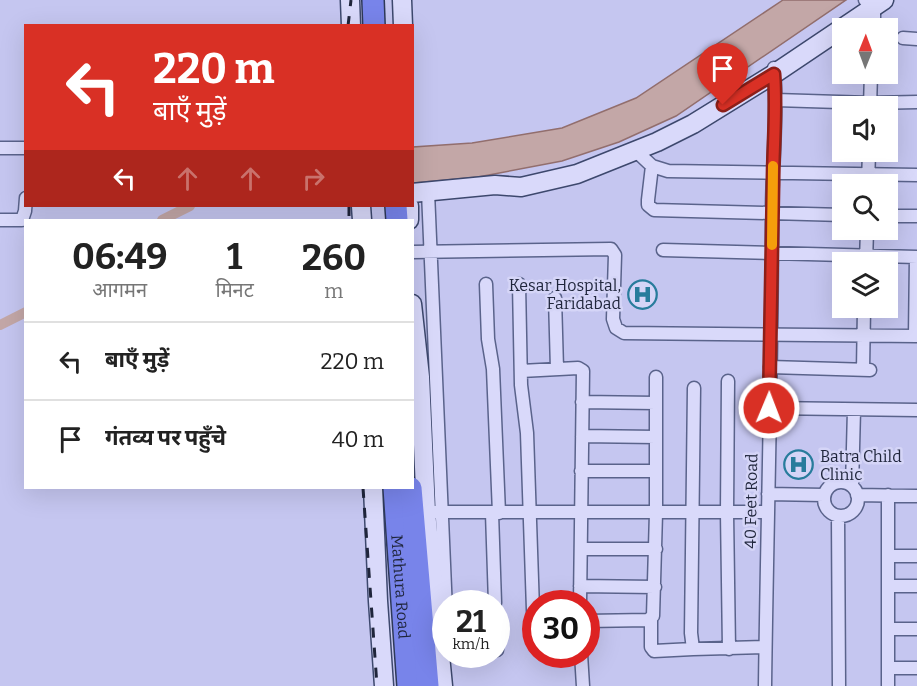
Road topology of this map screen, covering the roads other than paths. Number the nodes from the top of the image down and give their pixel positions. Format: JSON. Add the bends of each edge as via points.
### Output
{"nodes":[{"id":1,"x":350,"y":0,"type":"edge"},
{"id":2,"x":373,"y":0,"type":"edge"},
{"id":3,"x":388,"y":0,"type":"edge"},
{"id":4,"x":402,"y":0,"type":"edge"},
{"id":5,"x":871,"y":2,"type":"edge"},
{"id":6,"x":875,"y":18,"type":"edge"},
{"id":7,"x":351,"y":24,"type":"edge"},
{"id":8,"x":374,"y":24,"type":"edge"},
{"id":9,"x":388,"y":24,"type":"edge"},
{"id":10,"x":403,"y":24,"type":"edge"},
{"id":11,"x":903,"y":38,"type":"dead end"},
{"id":12,"x":917,"y":39,"type":"edge"},
{"id":13,"x":774,"y":69,"type":"junction"},
{"id":14,"x":776,"y":100,"type":"junction"},
{"id":15,"x":917,"y":102,"type":"edge"},
{"id":16,"x":832,"y":103,"type":"edge"},
{"id":17,"x":898,"y":103,"type":"edge"},
{"id":18,"x":0,"y":148,"type":"edge"},
{"id":19,"x":24,"y":148,"type":"edge"},
{"id":20,"x":636,"y":151,"type":"junction"},
{"id":21,"x":652,"y":166,"type":"junction"},
{"id":22,"x":773,"y":174,"type":"junction"},
{"id":23,"x":917,"y":175,"type":"edge"},
{"id":24,"x":832,"y":177,"type":"edge"},
{"id":25,"x":898,"y":177,"type":"edge"},
{"id":26,"x":495,"y":184,"type":"junction"},
{"id":27,"x":420,"y":193,"type":"edge"},
{"id":28,"x":25,"y":207,"type":"edge"},
{"id":29,"x":772,"y":214,"type":"junction"},
{"id":30,"x":832,"y":215,"type":"edge"},
{"id":31,"x":898,"y":216,"type":"edge"},
{"id":32,"x":917,"y":216,"type":"edge"},
{"id":33,"x":0,"y":220,"type":"edge"},
{"id":34,"x":663,"y":250,"type":"dead end"},
{"id":35,"x":429,"y":251,"type":"junction"},
{"id":36,"x":414,"y":252,"type":"edge"},
{"id":37,"x":772,"y":254,"type":"junction"},
{"id":38,"x":916,"y":257,"type":"edge"},
{"id":39,"x":832,"y":258,"type":"edge"},
{"id":40,"x":898,"y":258,"type":"edge"},
{"id":41,"x":486,"y":284,"type":"dead end"},
{"id":42,"x":519,"y":284,"type":"dead end"},
{"id":43,"x":555,"y":298,"type":"dead end"},
{"id":44,"x":864,"y":318,"type":"edge"},
{"id":45,"x":414,"y":322,"type":"edge"},
{"id":46,"x":771,"y":334,"type":"junction"},
{"id":47,"x":863,"y":334,"type":"junction"},
{"id":48,"x":916,"y":336,"type":"edge"},
{"id":49,"x":770,"y":367,"type":"junction"},
{"id":50,"x":557,"y":369,"type":"junction"},
{"id":51,"x":521,"y":371,"type":"junction"},
{"id":52,"x":656,"y":377,"type":"dead end"},
{"id":53,"x":728,"y":381,"type":"dead end"},
{"id":54,"x":694,"y":388,"type":"dead end"},
{"id":55,"x":582,"y":402,"type":"junction"},
{"id":56,"x":656,"y":403,"type":"junction"},
{"id":57,"x":769,"y":408,"type":"junction"},
{"id":58,"x":854,"y":410,"type":"junction"},
{"id":59,"x":917,"y":410,"type":"edge"},
{"id":60,"x":582,"y":436,"type":"junction"},
{"id":61,"x":656,"y":437,"type":"junction"},
{"id":62,"x":581,"y":471,"type":"junction"},
{"id":63,"x":656,"y":471,"type":"junction"},
{"id":64,"x":373,"y":489,"type":"edge"},
{"id":65,"x":394,"y":489,"type":"edge"},
{"id":66,"x":411,"y":489,"type":"edge"},
{"id":67,"x":854,"y":490,"type":"junction"},
{"id":68,"x":768,"y":494,"type":"junction"},
{"id":69,"x":824,"y":495,"type":"junction"},
{"id":70,"x":888,"y":495,"type":"junction"},
{"id":71,"x":917,"y":496,"type":"edge"},
{"id":72,"x":433,"y":512,"type":"junction"},
{"id":73,"x":530,"y":512,"type":"junction"},
{"id":74,"x":581,"y":512,"type":"junction"},
{"id":75,"x":768,"y":512,"type":"junction"},
{"id":76,"x":496,"y":513,"type":"junction"},
{"id":77,"x":656,"y":513,"type":"junction"},
{"id":78,"x":693,"y":513,"type":"junction"},
{"id":79,"x":727,"y":513,"type":"junction"},
{"id":80,"x":838,"y":516,"type":"junction"},
{"id":81,"x":581,"y":549,"type":"junction"},
{"id":82,"x":656,"y":549,"type":"junction"},
{"id":83,"x":888,"y":556,"type":"junction"},
{"id":84,"x":917,"y":556,"type":"edge"},
{"id":85,"x":580,"y":586,"type":"junction"},
{"id":86,"x":888,"y":586,"type":"junction"},
{"id":87,"x":917,"y":586,"type":"edge"},
{"id":88,"x":655,"y":587,"type":"junction"},
{"id":89,"x":443,"y":590,"type":"edge"},
{"id":90,"x":495,"y":590,"type":"edge"},
{"id":91,"x":532,"y":590,"type":"edge"},
{"id":92,"x":580,"y":590,"type":"edge"},
{"id":93,"x":651,"y":618,"type":"junction"},
{"id":94,"x":600,"y":620,"type":"edge"},
{"id":95,"x":888,"y":629,"type":"junction"},
{"id":96,"x":917,"y":629,"type":"edge"},
{"id":97,"x":765,"y":647,"type":"junction"},
{"id":98,"x":693,"y":649,"type":"junction"},
{"id":99,"x":729,"y":649,"type":"junction"},
{"id":100,"x":450,"y":668,"type":"edge"},
{"id":101,"x":582,"y":668,"type":"edge"},
{"id":102,"x":888,"y":668,"type":"junction"},
{"id":103,"x":917,"y":668,"type":"edge"},
{"id":104,"x":384,"y":686,"type":"edge"},
{"id":105,"x":408,"y":686,"type":"edge"},
{"id":106,"x":428,"y":686,"type":"edge"},
{"id":107,"x":443,"y":686,"type":"edge"},
{"id":108,"x":452,"y":686,"type":"edge"},
{"id":109,"x":583,"y":686,"type":"edge"},
{"id":110,"x":765,"y":686,"type":"edge"},
{"id":111,"x":839,"y":686,"type":"edge"},
{"id":112,"x":888,"y":686,"type":"edge"}],
"edges":[{"from":1,"to":7,"type":"main road"},
{"from":2,"to":8,"type":"highway"},
{"from":3,"to":9,"type":"highway"},
{"from":4,"to":10,"type":"main road"},
{"from":5,"to":6,"type":"street"},
{"from":5,"to":13,"type":"main road"},
{"from":11,"to":12,"type":"street"},
{"from":13,"to":14,"type":"street","name":"40 Feet Road"},
{"from":13,"to":20,"type":"main road","via":[[680,132]]},
{"from":13,"to":26,"type":"main road","via":[[672,126],[574,163]]},
{"from":14,"to":16,"type":"street"},
{"from":14,"to":22,"type":"street","name":"40 Feet Road"},
{"from":15,"to":17,"type":"street"},
{"from":18,"to":19,"type":"street"},
{"from":20,"to":21,"type":"street"},
{"from":20,"to":26,"type":"main road","via":[[564,177],[521,187]]},
{"from":21,"to":22,"type":"street","via":[[668,171]]},
{"from":21,"to":29,"type":"street","via":[[648,205],[654,210]]},
{"from":22,"to":24,"type":"street"},
{"from":22,"to":29,"type":"street","name":"40 Feet Road"},
{"from":23,"to":25,"type":"street"},
{"from":26,"to":27,"type":"main road"},
{"from":27,"to":35,"type":"street"},
{"from":28,"to":33,"type":"street","via":[[22,220]]},
{"from":29,"to":30,"type":"street"},
{"from":29,"to":37,"type":"street","name":"40 Feet Road"},
{"from":31,"to":32,"type":"street"},
{"from":34,"to":37,"type":"street"},
{"from":35,"to":36,"type":"street"},
{"from":35,"to":46,"type":"street","via":[[611,249],[615,255],[613,319],[620,331]]},
{"from":35,"to":72,"type":"street"},
{"from":37,"to":39,"type":"street"},
{"from":37,"to":46,"type":"street","name":"40 Feet Road"},
{"from":38,"to":40,"type":"street"},
{"from":38,"to":48,"type":"street"},
{"from":41,"to":76,"type":"street","via":[[493,369]]},
{"from":42,"to":51,"type":"street"},
{"from":43,"to":50,"type":"street"},
{"from":44,"to":47,"type":"street"},
{"from":45,"to":72,"type":"main road"},
{"from":46,"to":47,"type":"street"},
{"from":46,"to":49,"type":"street","name":"40 Feet Road"},
{"from":47,"to":48,"type":"street"},
{"from":47,"to":49,"type":"street","via":[[866,370]]},
{"from":49,"to":57,"type":"street","name":"40 Feet Road"},
{"from":50,"to":51,"type":"street"},
{"from":50,"to":55,"type":"street","via":[[583,370]]},
{"from":51,"to":73,"type":"street"},
{"from":52,"to":56,"type":"street"},
{"from":53,"to":79,"type":"street"},
{"from":54,"to":78,"type":"street"},
{"from":55,"to":56,"type":"street"},
{"from":55,"to":60,"type":"street"},
{"from":56,"to":61,"type":"street"},
{"from":57,"to":58,"type":"street"},
{"from":57,"to":68,"type":"street","name":"40 Feet Road"},
{"from":58,"to":59,"type":"street"},
{"from":58,"to":67,"type":"street"},
{"from":60,"to":61,"type":"street"},
{"from":60,"to":62,"type":"street"},
{"from":61,"to":63,"type":"street"},
{"from":62,"to":63,"type":"street"},
{"from":62,"to":74,"type":"street"},
{"from":63,"to":77,"type":"street"},
{"from":64,"to":104,"type":"main road"},
{"from":65,"to":105,"type":"highway","name":"Mathura Road"},
{"from":66,"to":106,"type":"highway","name":"Mathura Road"},
{"from":67,"to":69,"type":"street","via":[[841,482],[835,483]]},
{"from":67,"to":70,"type":"street"},
{"from":67,"to":80,"type":"street","via":[[857,506]]},
{"from":68,"to":69,"type":"street"},
{"from":68,"to":75,"type":"street","name":"40 Feet Road"},
{"from":69,"to":80,"type":"street","via":[[825,506]]},
{"from":70,"to":71,"type":"street"},
{"from":70,"to":83,"type":"street"},
{"from":72,"to":76,"type":"street"},
{"from":72,"to":89,"type":"street"},
{"from":72,"to":107,"type":"main road"},
{"from":73,"to":74,"type":"street"},
{"from":73,"to":76,"type":"street"},
{"from":73,"to":91,"type":"street"},
{"from":74,"to":77,"type":"street"},
{"from":74,"to":81,"type":"street"},
{"from":75,"to":79,"type":"street"},
{"from":75,"to":97,"type":"street","name":"40 Feet Road"},
{"from":76,"to":90,"type":"street"},
{"from":77,"to":78,"type":"street"},
{"from":77,"to":82,"type":"street"},
{"from":78,"to":79,"type":"street"},
{"from":78,"to":98,"type":"street"},
{"from":79,"to":99,"type":"street"},
{"from":80,"to":111,"type":"street"},
{"from":81,"to":82,"type":"street"},
{"from":81,"to":85,"type":"street"},
{"from":82,"to":88,"type":"street"},
{"from":83,"to":84,"type":"street"},
{"from":83,"to":86,"type":"street"},
{"from":85,"to":88,"type":"street"},
{"from":85,"to":92,"type":"street"},
{"from":86,"to":87,"type":"street"},
{"from":86,"to":95,"type":"street"},
{"from":88,"to":93,"type":"street"},
{"from":93,"to":94,"type":"street"},
{"from":93,"to":98,"type":"street","via":[[654,651]]},
{"from":95,"to":96,"type":"street"},
{"from":95,"to":102,"type":"street"},
{"from":97,"to":99,"type":"street"},
{"from":97,"to":110,"type":"street","name":"40 Feet Road"},
{"from":98,"to":99,"type":"street"},
{"from":100,"to":108,"type":"street"},
{"from":101,"to":109,"type":"street"},
{"from":102,"to":103,"type":"street"},
{"from":102,"to":112,"type":"street"}]}
